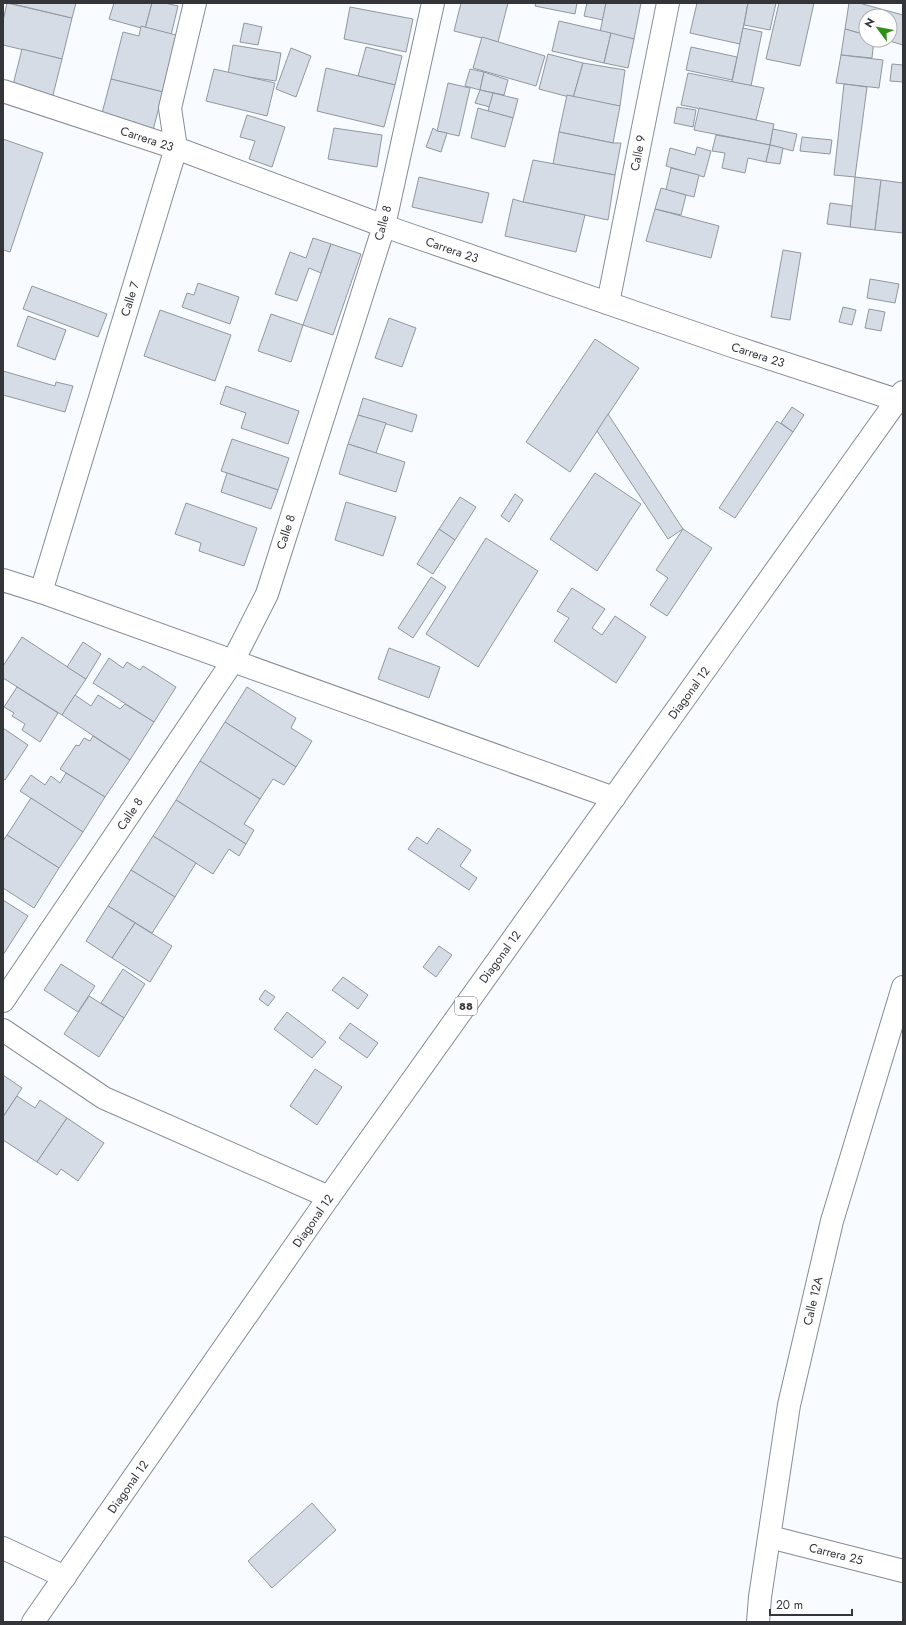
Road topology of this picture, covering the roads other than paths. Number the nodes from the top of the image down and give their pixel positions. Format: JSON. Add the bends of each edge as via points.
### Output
{"nodes":[{"id":1,"x":195,"y":3,"type":"edge"},
{"id":2,"x":433,"y":3,"type":"edge"},
{"id":3,"x":668,"y":3,"type":"edge"},
{"id":4,"x":3,"y":91,"type":"edge"},
{"id":5,"x":176,"y":148,"type":"junction"},
{"id":6,"x":384,"y":226,"type":"junction"},
{"id":7,"x":608,"y":303,"type":"junction"},
{"id":8,"x":901,"y":398,"type":"edge"},
{"id":9,"x":6,"y":586,"type":"edge"},
{"id":10,"x":41,"y":592,"type":"junction"},
{"id":11,"x":233,"y":661,"type":"junction"},
{"id":12,"x":614,"y":798,"type":"junction"},
{"id":13,"x":903,"y":987,"type":"edge"},
{"id":14,"x":3,"y":1001,"type":"edge"},
{"id":15,"x":3,"y":1030,"type":"edge"},
{"id":16,"x":329,"y":1197,"type":"junction"},
{"id":17,"x":770,"y":1537,"type":"junction"},
{"id":18,"x":3,"y":1548,"type":"edge"},
{"id":19,"x":903,"y":1571,"type":"edge"},
{"id":20,"x":65,"y":1577,"type":"junction"},
{"id":21,"x":33,"y":1622,"type":"edge"},
{"id":22,"x":758,"y":1622,"type":"edge"}],
"edges":[{"from":1,"to":5,"type":"main road","name":"Calle 7","via":[[170,108]]},
{"from":2,"to":6,"type":"main road","name":"Calle 8"},
{"from":3,"to":7,"type":"main road","name":"Calle 9"},
{"from":4,"to":5,"type":"main road","name":"Carrera 23"},
{"from":5,"to":6,"type":"main road","name":"Carrera 23"},
{"from":5,"to":10,"type":"main road","name":"Calle 7"},
{"from":6,"to":7,"type":"main road","name":"Carrera 23"},
{"from":6,"to":11,"type":"main road","name":"Calle 8","via":[[267,594]]},
{"from":7,"to":8,"type":"main road","name":"Carrera 23"},
{"from":8,"to":12,"type":"main road","name":"Diagonal 12","number":"88"},
{"from":9,"to":10,"type":"main road"},
{"from":10,"to":11,"type":"main road"},
{"from":11,"to":12,"type":"main road"},
{"from":11,"to":14,"type":"main road","name":"Calle 8"},
{"from":12,"to":16,"type":"main road","name":"Diagonal 12","number":"88"},
{"from":13,"to":17,"type":"main road","name":"Calle 12A","via":[[832,1220],[788,1405]]},
{"from":15,"to":16,"type":"main road","via":[[104,1098]]},
{"from":16,"to":20,"type":"main road","name":"Diagonal 12","number":"88"},
{"from":17,"to":19,"type":"main road","name":"Carrera 25"},
{"from":17,"to":22,"type":"main road","name":"Calle 12A"},
{"from":18,"to":20,"type":"main road"},
{"from":20,"to":21,"type":"main road","name":"Diagonal 12","number":"88"}]}
